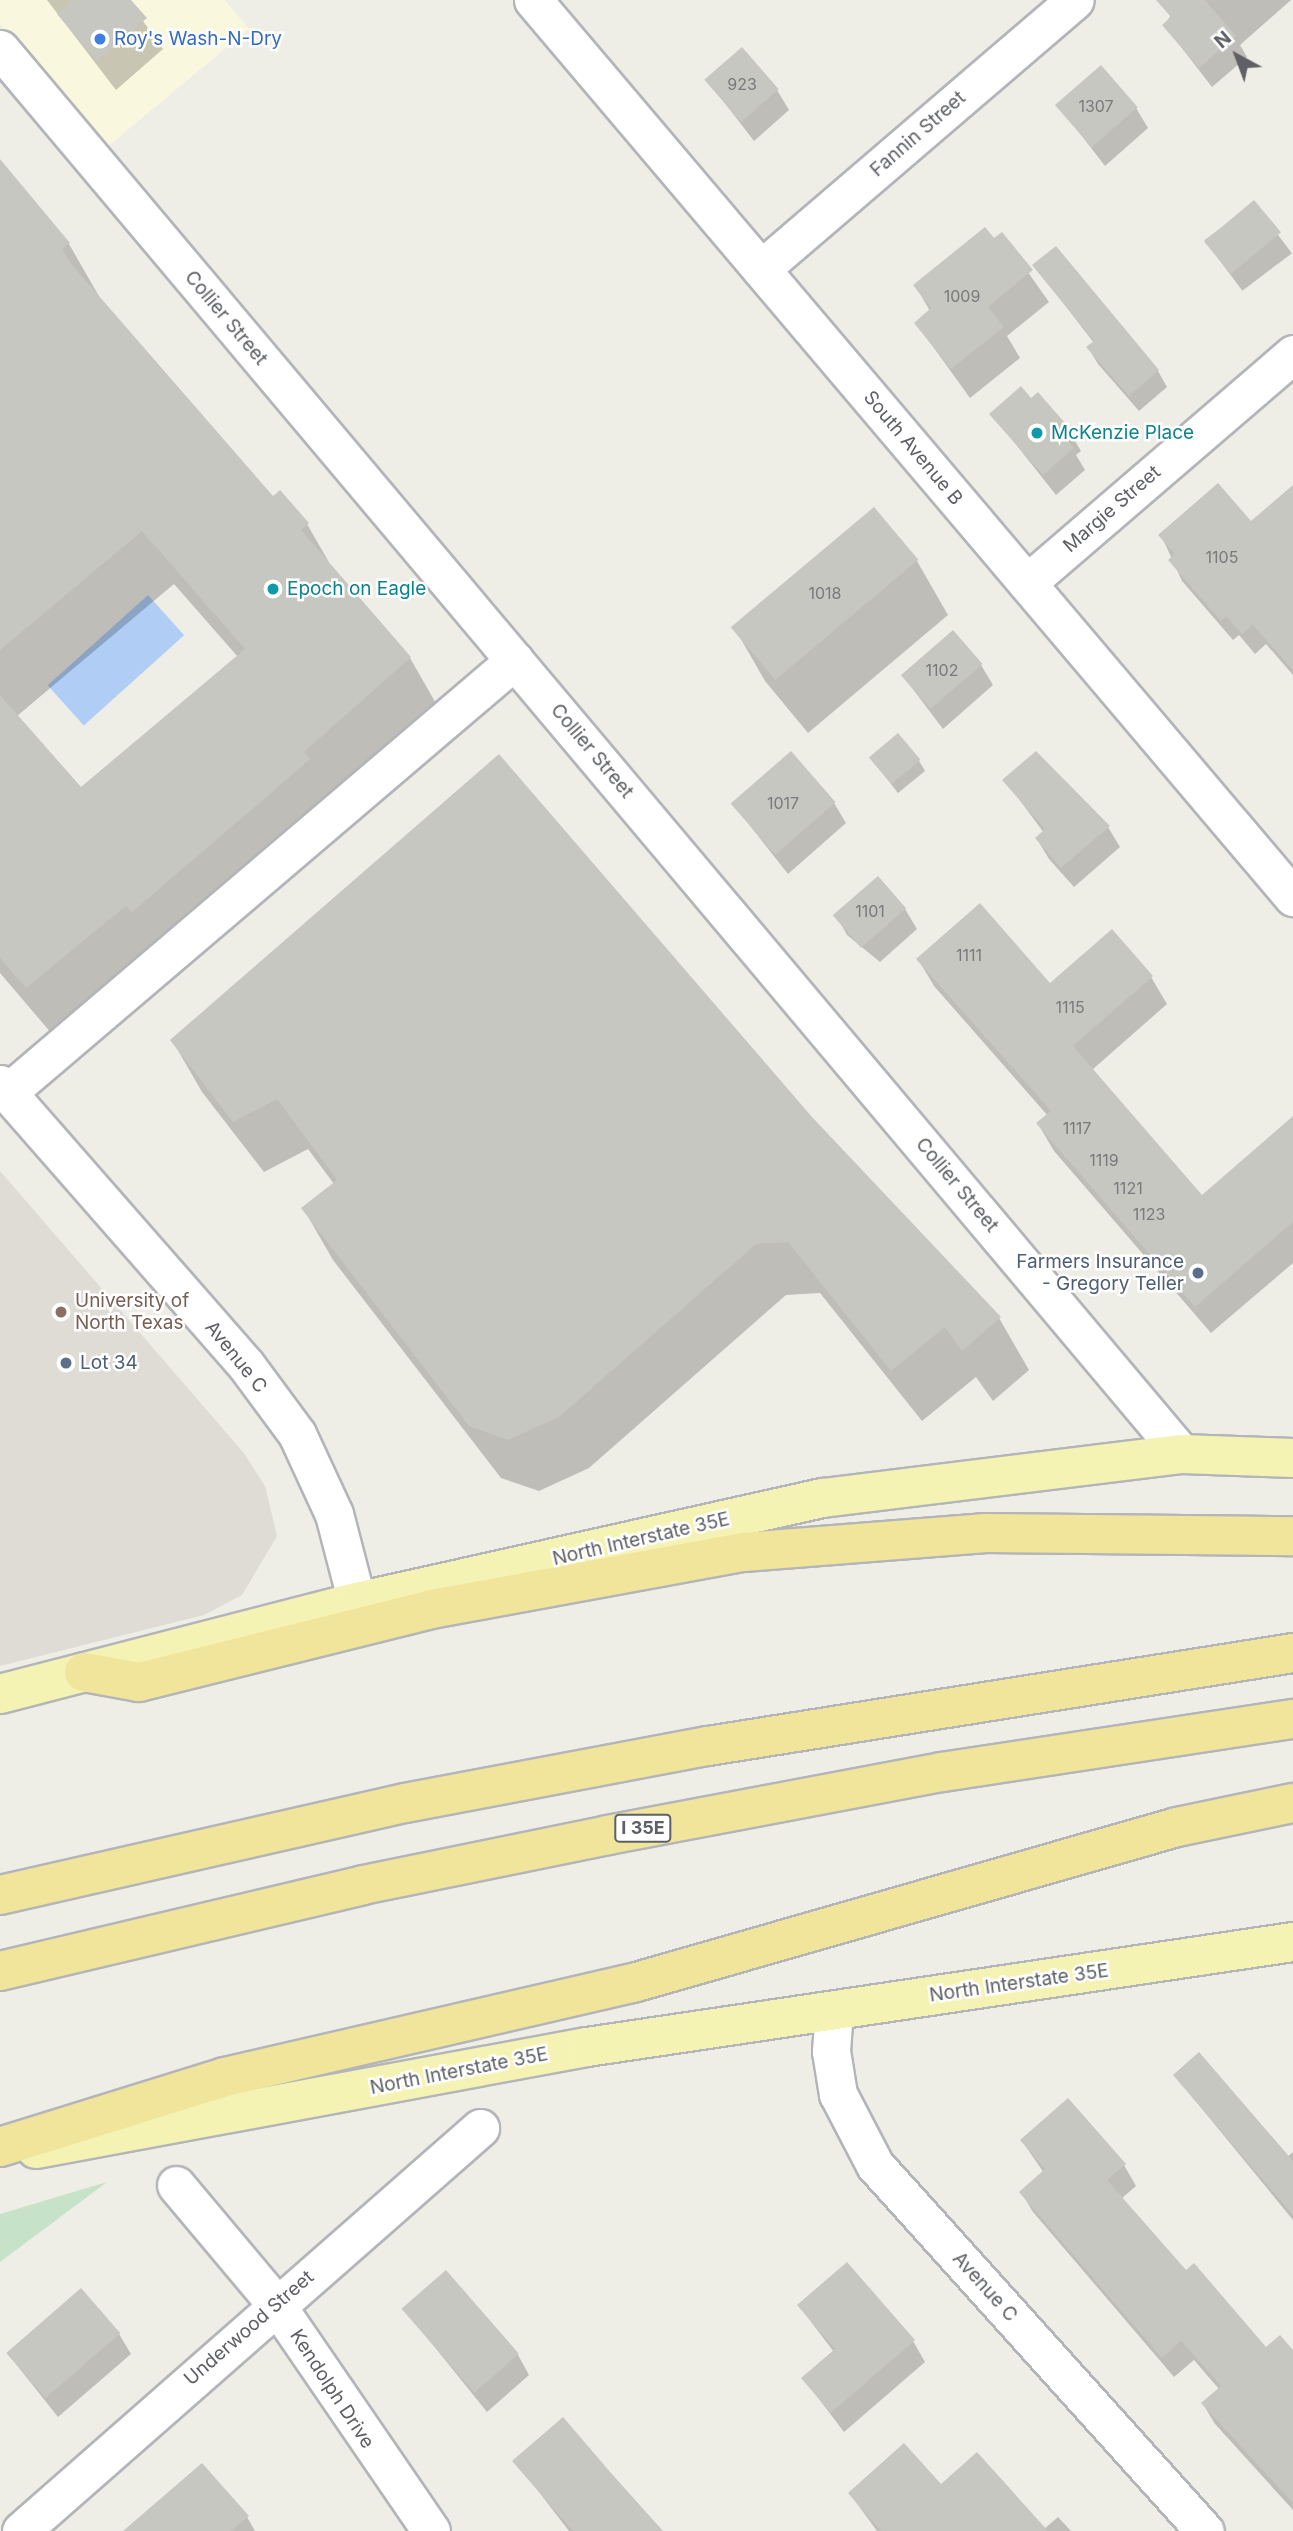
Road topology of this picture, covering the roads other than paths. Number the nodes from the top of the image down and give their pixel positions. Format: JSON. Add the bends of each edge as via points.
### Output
{"nodes":[{"id":1,"x":533,"y":0,"type":"edge"},
{"id":2,"x":1075,"y":0,"type":"edge"},
{"id":3,"x":0,"y":49,"type":"edge"},
{"id":4,"x":761,"y":268,"type":"junction"},
{"id":5,"x":1293,"y":354,"type":"edge"},
{"id":6,"x":1027,"y":583,"type":"junction"},
{"id":7,"x":515,"y":660,"type":"junction"},
{"id":8,"x":1293,"y":897,"type":"edge"},
{"id":9,"x":4,"y":1089,"type":"edge"},
{"id":10,"x":1182,"y":1454,"type":"junction"},
{"id":11,"x":1293,"y":1458,"type":"edge"},
{"id":12,"x":1293,"y":1536,"type":"edge"},
{"id":13,"x":357,"y":1602,"type":"junction"},
{"id":14,"x":1293,"y":1653,"type":"edge"},
{"id":15,"x":84,"y":1672,"type":"junction"},
{"id":16,"x":0,"y":1694,"type":"edge"},
{"id":17,"x":1293,"y":1720,"type":"edge"},
{"id":18,"x":1293,"y":1803,"type":"edge"},
{"id":19,"x":0,"y":1895,"type":"edge"},
{"id":20,"x":1293,"y":1942,"type":"edge"},
{"id":21,"x":0,"y":1971,"type":"edge"},
{"id":22,"x":834,"y":2010,"type":"junction"},
{"id":23,"x":480,"y":2129,"type":"dead end"},
{"id":24,"x":0,"y":2147,"type":"edge"},
{"id":25,"x":0,"y":2156,"type":"edge"},
{"id":26,"x":176,"y":2185,"type":"dead end"},
{"id":27,"x":275,"y":2303,"type":"junction"},
{"id":28,"x":21,"y":2531,"type":"edge"},
{"id":29,"x":431,"y":2531,"type":"edge"},
{"id":30,"x":1205,"y":2531,"type":"edge"}],
"edges":[{"from":1,"to":4,"type":"street","name":"South Avenue B"},
{"from":2,"to":4,"type":"street","name":"Fannin Street"},
{"from":3,"to":7,"type":"street","name":"Collier Street"},
{"from":4,"to":6,"type":"street","name":"South Avenue B"},
{"from":5,"to":6,"type":"street","name":"Margie Street"},
{"from":6,"to":8,"type":"street","name":"South Avenue B"},
{"from":7,"to":9,"type":"street"},
{"from":7,"to":10,"type":"street","name":"Collier Street"},
{"from":9,"to":13,"type":"street","name":"Avenue C","via":[[246,1366],[297,1434],[334,1514]]},
{"from":10,"to":11,"type":"main road","name":"North Interstate 35E"},
{"from":10,"to":13,"type":"main road","name":"North Interstate 35E","via":[[823,1498]]},
{"from":12,"to":15,"type":"highway","via":[[986,1533],[744,1552],[432,1609],[139,1682]]},
{"from":13,"to":15,"type":"main road","name":"North Interstate 35E"},
{"from":14,"to":19,"type":"highway","via":[[680,1751],[405,1803]]},
{"from":15,"to":16,"type":"main road","name":"North Interstate 35E"},
{"from":17,"to":21,"type":"highway","number":"I 35E","via":[[942,1772],[608,1835]]},
{"from":18,"to":24,"type":"highway","via":[[1177,1827],[633,1983],[225,2077]]},
{"from":20,"to":22,"type":"main road","name":"North Interstate 35E"},
{"from":22,"to":25,"type":"main road","name":"North Interstate 35E","via":[[587,2047]]},
{"from":22,"to":30,"type":"street","name":"Avenue C","via":[[831,2051],[838,2094],[876,2165]]},
{"from":23,"to":27,"type":"street","name":"Underwood Street"},
{"from":26,"to":27,"type":"street","name":"Kendolph Drive"},
{"from":27,"to":28,"type":"street","name":"Underwood Street"},
{"from":27,"to":29,"type":"street","name":"Kendolph Drive"}]}
